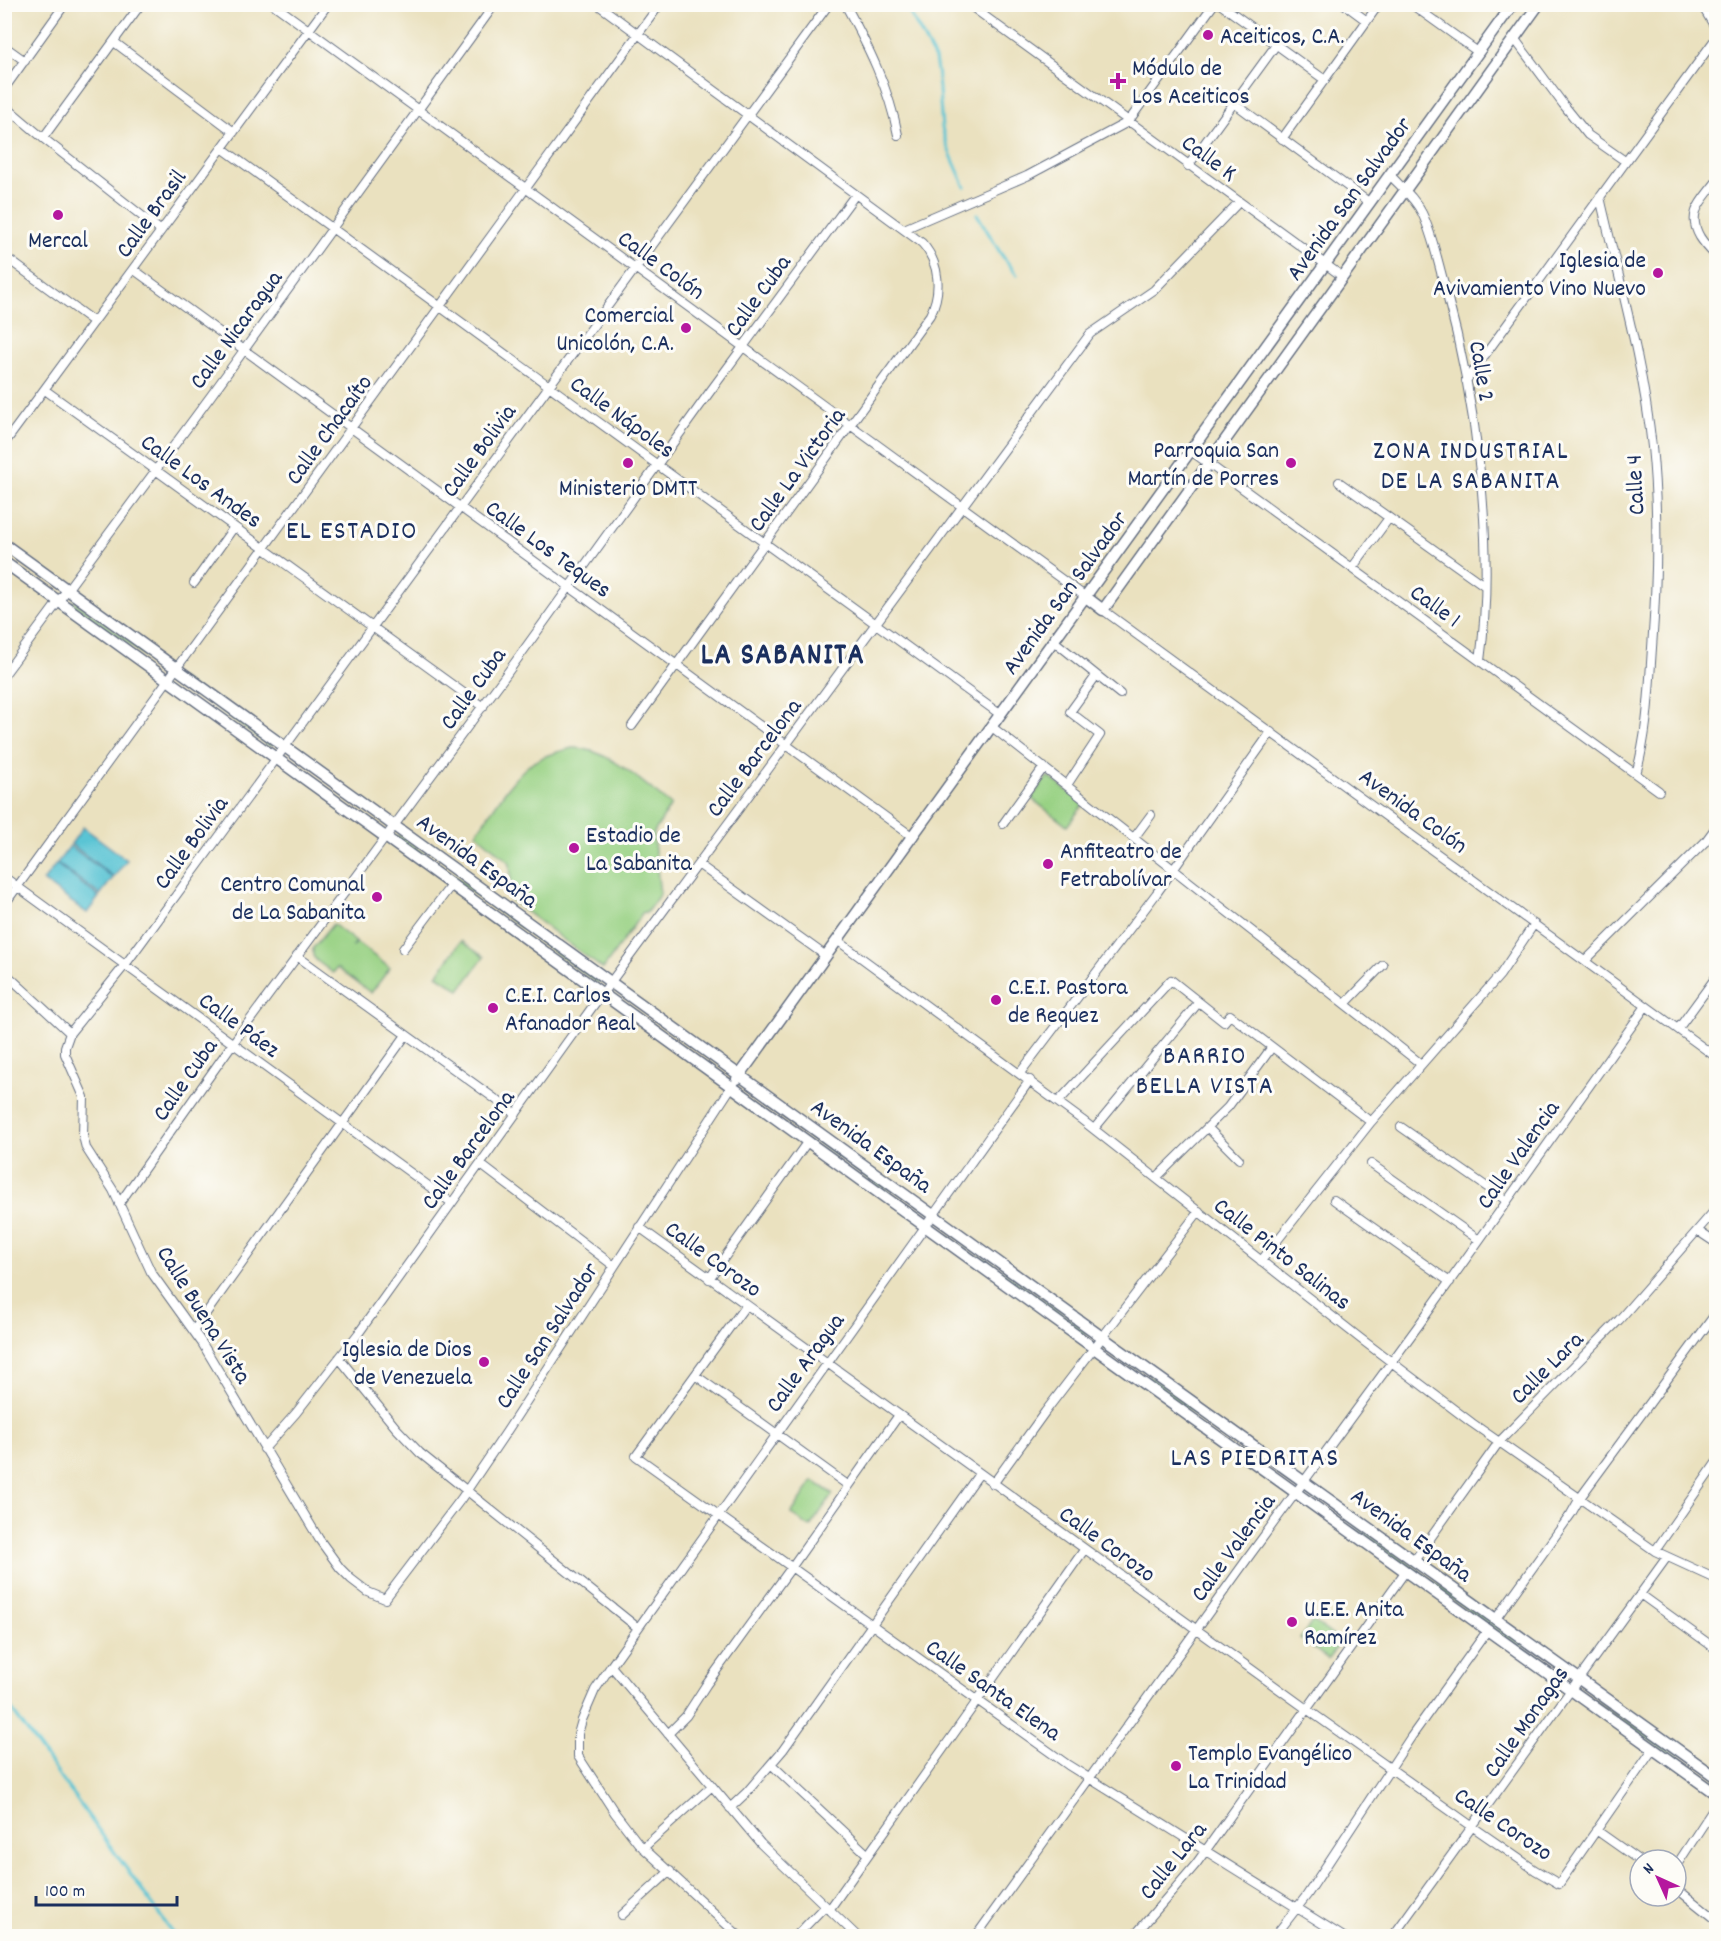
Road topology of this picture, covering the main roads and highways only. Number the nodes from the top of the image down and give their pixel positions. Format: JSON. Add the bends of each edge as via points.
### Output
{"nodes":[{"id":1,"x":1513,"y":4,"type":"edge"},
{"id":2,"x":1539,"y":4,"type":"edge"},
{"id":3,"x":4,"y":544,"type":"edge"},
{"id":4,"x":4,"y":561,"type":"edge"},
{"id":5,"x":1086,"y":597,"type":"junction"},
{"id":6,"x":1103,"y":610,"type":"joint"},
{"id":7,"x":740,"y":1075,"type":"junction"},
{"id":8,"x":732,"y":1086,"type":"junction"},
{"id":9,"x":1716,"y":1777,"type":"edge"},
{"id":10,"x":1716,"y":1794,"type":"edge"}],
"edges":[{"from":1,"to":5,"type":"main road","name":"Avenida San Salvador"},
{"from":2,"to":6,"type":"main road","name":"Avenida San Salvador"},
{"from":3,"to":7,"type":"main road","name":"Avenida España"},
{"from":4,"to":8,"type":"main road","name":"Avenida España"},
{"from":5,"to":6,"type":"main road","name":"Avenida Colón"},
{"from":5,"to":7,"type":"main road","name":"Avenida San Salvador"},
{"from":7,"to":8,"type":"main road","name":"Avenida San Salvador"},
{"from":7,"to":9,"type":"main road","name":"Avenida España"},
{"from":8,"to":10,"type":"main road","name":"Avenida España"}]}
